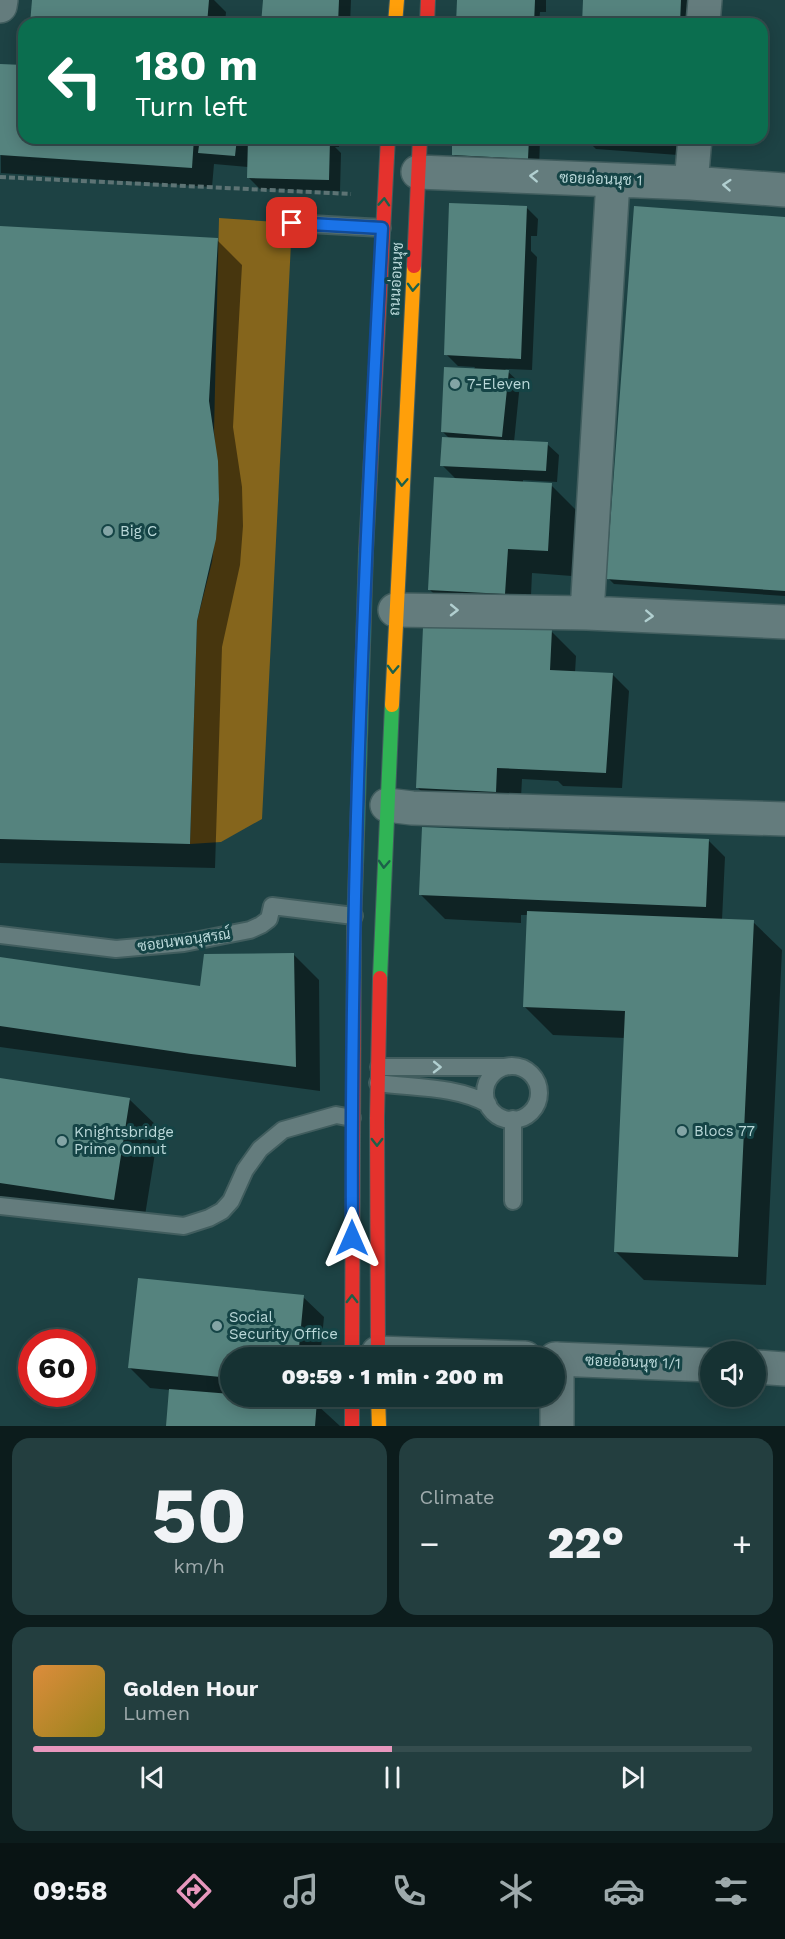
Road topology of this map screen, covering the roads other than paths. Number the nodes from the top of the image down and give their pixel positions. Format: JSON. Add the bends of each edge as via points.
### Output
{"nodes":[{"id":1,"x":1,"y":0,"type":"edge"},
{"id":2,"x":397,"y":0,"type":"edge"},
{"id":3,"x":428,"y":0,"type":"edge"},
{"id":4,"x":705,"y":0,"type":"edge"},
{"id":5,"x":0,"y":6,"type":"edge"},
{"id":6,"x":396,"y":18,"type":"edge"},
{"id":7,"x":427,"y":18,"type":"edge"},
{"id":8,"x":704,"y":18,"type":"edge"},
{"id":9,"x":388,"y":144,"type":"edge"},
{"id":10,"x":420,"y":144,"type":"edge"},
{"id":11,"x":694,"y":144,"type":"edge"},
{"id":12,"x":418,"y":172,"type":"junction"},
{"id":13,"x":613,"y":180,"type":"junction"},
{"id":14,"x":691,"y":183,"type":"junction"},
{"id":15,"x":785,"y":190,"type":"edge"},
{"id":16,"x":292,"y":223,"type":"dead end"},
{"id":17,"x":382,"y":228,"type":"junction"},
{"id":18,"x":395,"y":610,"type":"junction"},
{"id":19,"x":587,"y":613,"type":"junction"},
{"id":20,"x":785,"y":622,"type":"edge"},
{"id":21,"x":387,"y":806,"type":"junction"},
{"id":22,"x":785,"y":819,"type":"edge"},
{"id":23,"x":354,"y":916,"type":"junction"},
{"id":24,"x":381,"y":920,"type":"junction"},
{"id":25,"x":0,"y":935,"type":"edge"},
{"id":26,"x":505,"y":1067,"type":"junction"},
{"id":27,"x":379,"y":1075,"type":"junction"},
{"id":28,"x":488,"y":1104,"type":"junction"},
{"id":29,"x":352,"y":1118,"type":"junction"},
{"id":30,"x":377,"y":1118,"type":"junction"},
{"id":31,"x":513,"y":1119,"type":"junction"},
{"id":32,"x":513,"y":1201,"type":"dead end"},
{"id":33,"x":0,"y":1206,"type":"edge"},
{"id":34,"x":368,"y":1347,"type":"edge"},
{"id":35,"x":369,"y":1347,"type":"edge"},
{"id":36,"x":565,"y":1359,"type":"edge"},
{"id":37,"x":700,"y":1365,"type":"edge"},
{"id":38,"x":766,"y":1368,"type":"edge"},
{"id":39,"x":785,"y":1369,"type":"edge"},
{"id":40,"x":352,"y":1407,"type":"edge"},
{"id":41,"x":378,"y":1407,"type":"edge"},
{"id":42,"x":557,"y":1407,"type":"edge"},
{"id":43,"x":352,"y":1426,"type":"edge"},
{"id":44,"x":379,"y":1426,"type":"edge"},
{"id":45,"x":557,"y":1426,"type":"edge"}],
"edges":[{"from":1,"to":5,"type":"street"},
{"from":2,"to":6,"type":"main road"},
{"from":3,"to":7,"type":"main road"},
{"from":4,"to":8,"type":"street"},
{"from":17,"to":9,"type":"main road","name":"ถนนอ่อนนุช","one_way":true},
{"from":10,"to":12,"type":"main road","name":"ถนนอ่อนนุช"},
{"from":11,"to":14,"type":"street"},
{"from":13,"to":12,"type":"street","name":"ซอยอ่อนนุช 1","one_way":true},
{"from":12,"to":18,"type":"main road","name":"ถนนอ่อนนุช","one_way":true},
{"from":13,"to":14,"type":"street","name":"ซอยอ่อนนุช 1"},
{"from":13,"to":19,"type":"street"},
{"from":15,"to":14,"type":"street","name":"ซอยอ่อนนุช 1","one_way":true},
{"from":16,"to":17,"type":"lane"},
{"from":17,"to":23,"type":"main road","name":"ถนนอ่อนนุช","via":[[365,561]]},
{"from":18,"to":19,"type":"street","one_way":true},
{"from":18,"to":21,"type":"main road","name":"ถนนอ่อนนุช","one_way":true},
{"from":19,"to":20,"type":"street","one_way":true},
{"from":21,"to":22,"type":"street"},
{"from":21,"to":24,"type":"main road","name":"ถนนอ่อนนุช","one_way":true},
{"from":23,"to":24,"type":"main road"},
{"from":23,"to":25,"type":"lane","name":"ซอยนพอนุสรณ์","via":[[272,906],[269,919],[250,930],[184,943],[116,949]]},
{"from":23,"to":29,"type":"main road","name":"ถนนอ่อนนุช"},
{"from":24,"to":27,"type":"main road","name":"ถนนอ่อนนุช"},
{"from":27,"to":26,"type":"lane","one_way":true},
{"from":26,"to":28,"type":"lane","via":[[490,1077],[485,1095]]},
{"from":26,"to":31,"type":"lane","via":[[529,1072],[538,1086],[539,1095],[532,1110]]},
{"from":27,"to":28,"type":"lane","via":[[455,1092]]},
{"from":27,"to":30,"type":"main road","name":"ถนนอ่อนนุช"},
{"from":28,"to":31,"type":"lane","via":[[500,1117]]},
{"from":29,"to":30,"type":"main road"},
{"from":29,"to":33,"type":"lane","via":[[336,1115],[283,1130],[260,1149],[245,1170],[231,1202],[209,1218],[184,1226]]},
{"from":34,"to":29,"type":"main road","name":"ถนนอ่อนนุช","one_way":true},
{"from":30,"to":35,"type":"main road","name":"ถนนอ่อนนุช","one_way":true},
{"from":31,"to":32,"type":"lane"},
{"from":36,"to":37,"type":"street","name":"ซอยอ่อนนุช 1/1"},
{"from":38,"to":39,"type":"street"},
{"from":40,"to":43,"type":"main road"},
{"from":41,"to":44,"type":"main road"},
{"from":42,"to":45,"type":"street"}]}
